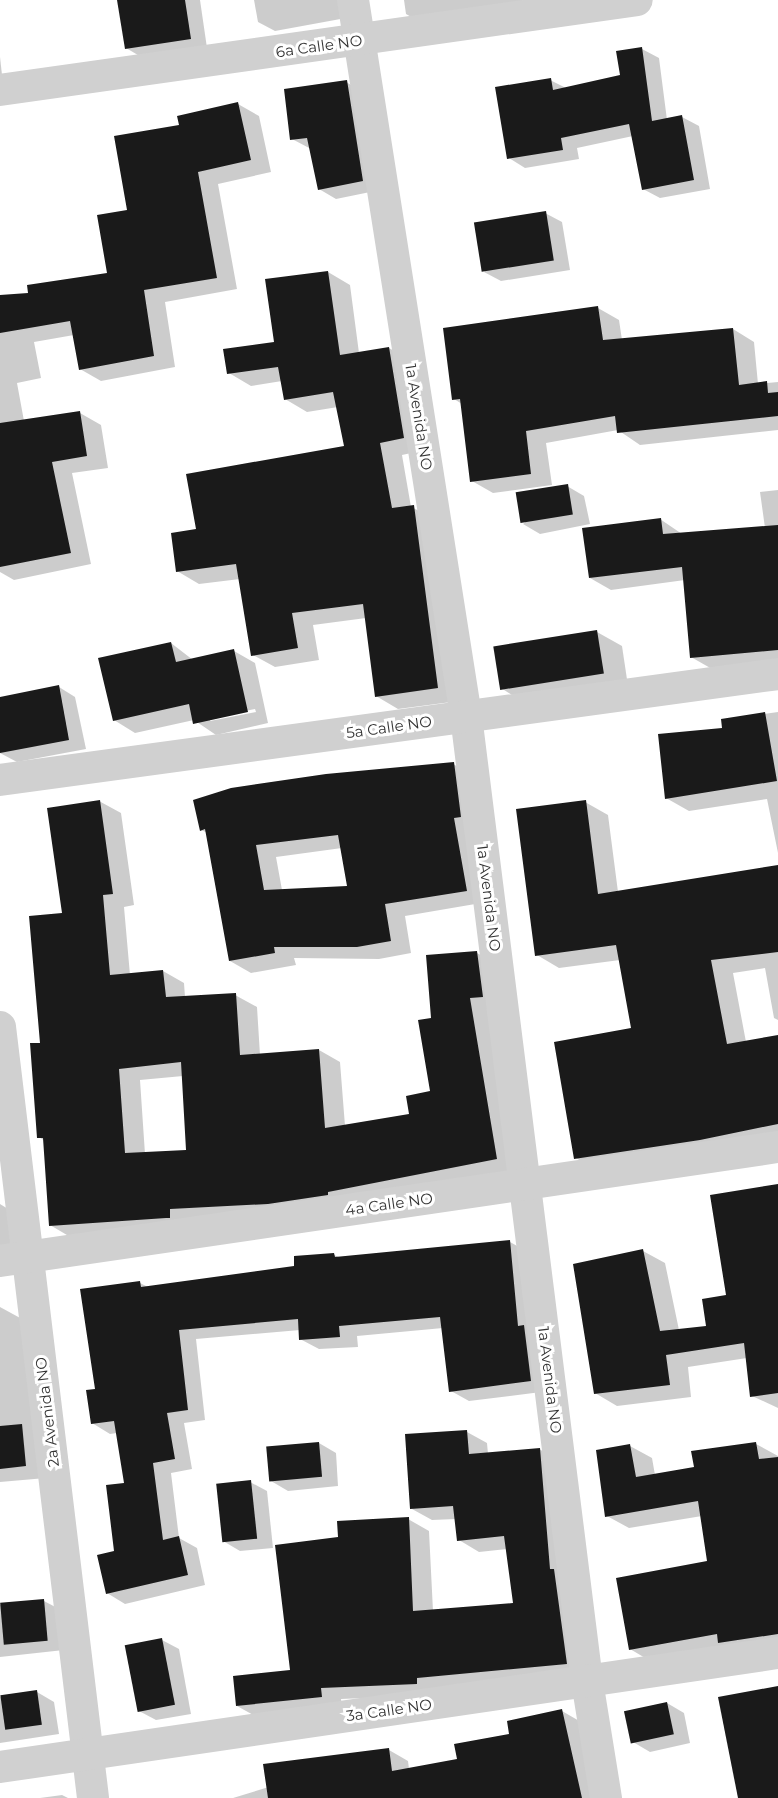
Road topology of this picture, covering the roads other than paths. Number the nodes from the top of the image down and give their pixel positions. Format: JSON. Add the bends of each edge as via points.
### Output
{"nodes":[{"id":1,"x":353,"y":0,"type":"edge"},
{"id":2,"x":637,"y":0,"type":"edge"},
{"id":3,"x":360,"y":40,"type":"junction"},
{"id":4,"x":0,"y":90,"type":"edge"},
{"id":5,"x":778,"y":674,"type":"edge"},
{"id":6,"x":466,"y":717,"type":"junction"},
{"id":7,"x":0,"y":780,"type":"edge"},
{"id":8,"x":0,"y":1027,"type":"edge"},
{"id":9,"x":778,"y":1147,"type":"edge"},
{"id":10,"x":526,"y":1184,"type":"junction"},
{"id":11,"x":14,"y":1259,"type":"edge"},
{"id":12,"x":778,"y":1653,"type":"edge"},
{"id":13,"x":587,"y":1681,"type":"junction"},
{"id":14,"x":88,"y":1754,"type":"junction"},
{"id":15,"x":0,"y":1767,"type":"edge"},
{"id":16,"x":93,"y":1798,"type":"edge"},
{"id":17,"x":606,"y":1798,"type":"edge"}],
"edges":[{"from":1,"to":3,"type":"street","name":"1a Avenida NO"},
{"from":2,"to":3,"type":"street","name":"6a Calle NO"},
{"from":3,"to":4,"type":"street","name":"6a Calle NO"},
{"from":3,"to":6,"type":"street","name":"1a Avenida NO"},
{"from":5,"to":6,"type":"street","name":"5a Calle NO"},
{"from":6,"to":7,"type":"street","name":"5a Calle NO"},
{"from":6,"to":10,"type":"street","name":"1a Avenida NO"},
{"from":8,"to":11,"type":"street","name":"2a Avenida NO"},
{"from":9,"to":10,"type":"street","name":"4a Calle NO"},
{"from":10,"to":11,"type":"street","name":"4a Calle NO"},
{"from":10,"to":13,"type":"street","name":"1a Avenida NO"},
{"from":11,"to":14,"type":"street","name":"2a Avenida NO"},
{"from":12,"to":13,"type":"street","name":"3a Calle NO"},
{"from":13,"to":14,"type":"street","name":"3a Calle NO"},
{"from":13,"to":17,"type":"street","name":"1a Avenida NO"},
{"from":14,"to":15,"type":"street","name":"3a Calle NO"},
{"from":14,"to":16,"type":"street","name":"2a Avenida NO"}]}
